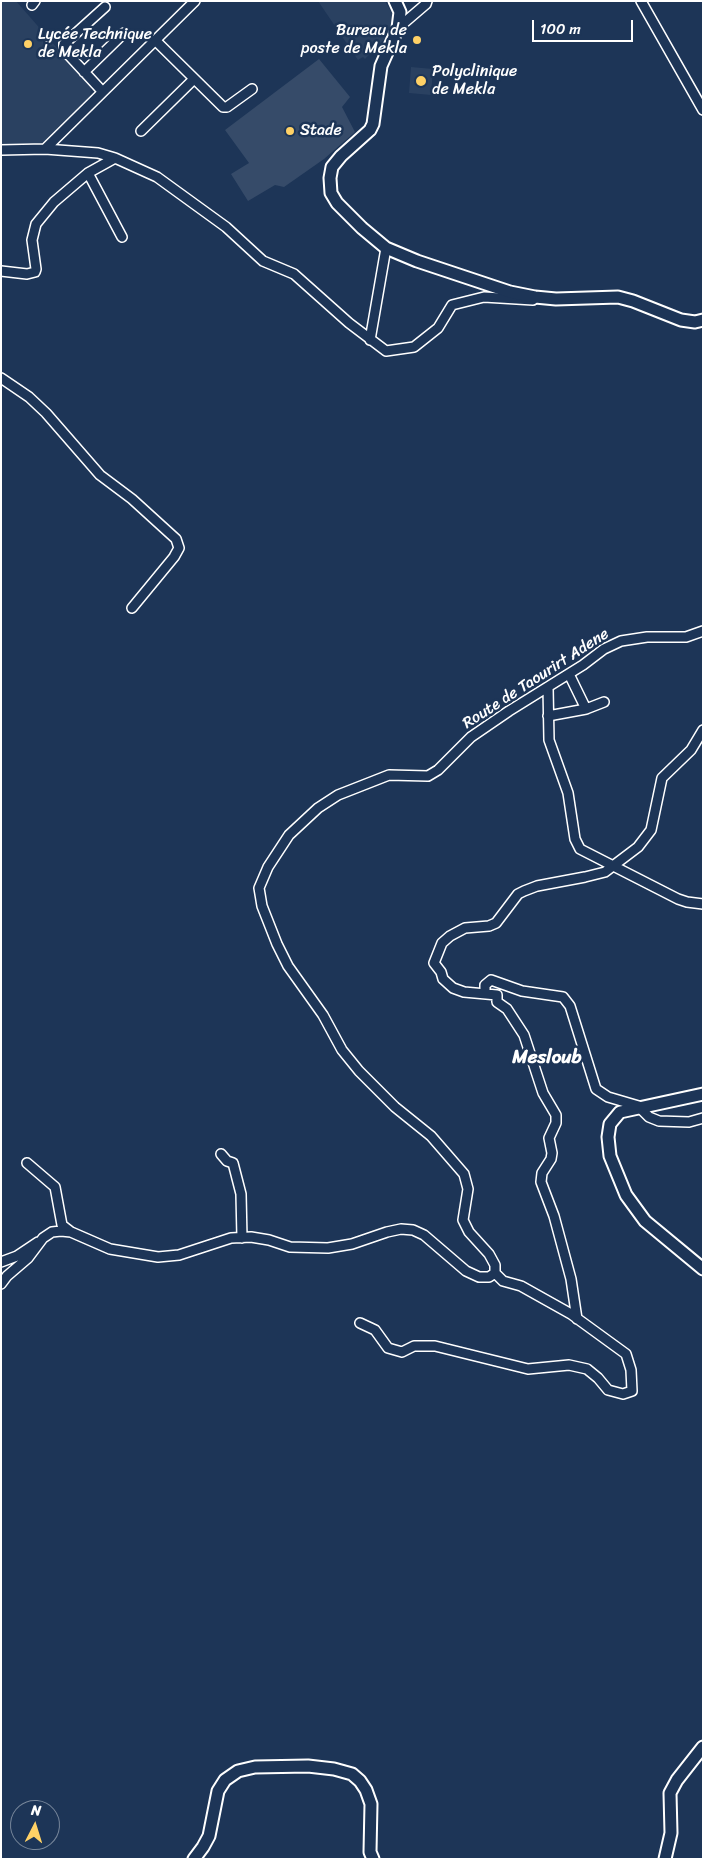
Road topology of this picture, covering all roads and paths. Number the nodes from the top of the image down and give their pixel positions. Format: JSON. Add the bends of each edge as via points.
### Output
{"nodes":[{"id":1,"x":195,"y":1,"type":"edge"},
{"id":2,"x":395,"y":1,"type":"edge"},
{"id":3,"x":426,"y":1,"type":"edge"},
{"id":4,"x":641,"y":1,"type":"edge"},
{"id":5,"x":105,"y":6,"type":"dead end"},
{"id":6,"x":398,"y":28,"type":"junction"},
{"id":7,"x":124,"y":32,"type":"dead end"},
{"id":8,"x":155,"y":40,"type":"junction"},
{"id":9,"x":84,"y":72,"type":"junction"},
{"id":10,"x":194,"y":79,"type":"junction"},
{"id":11,"x":252,"y":89,"type":"dead end"},
{"id":12,"x":102,"y":91,"type":"junction"},
{"id":13,"x":703,"y":110,"type":"edge"},
{"id":14,"x":141,"y":131,"type":"dead end"},
{"id":15,"x":45,"y":149,"type":"junction"},
{"id":16,"x":1,"y":150,"type":"edge"},
{"id":17,"x":116,"y":158,"type":"junction"},
{"id":18,"x":88,"y":173,"type":"junction"},
{"id":19,"x":122,"y":237,"type":"dead end"},
{"id":20,"x":386,"y":248,"type":"junction"},
{"id":21,"x":1,"y":271,"type":"edge"},
{"id":22,"x":556,"y":299,"type":"junction"},
{"id":23,"x":703,"y":320,"type":"edge"},
{"id":24,"x":370,"y":340,"type":"junction"},
{"id":25,"x":1,"y":378,"type":"edge"},
{"id":26,"x":132,"y":608,"type":"dead end"},
{"id":27,"x":703,"y":631,"type":"edge"},
{"id":28,"x":569,"y":674,"type":"junction"},
{"id":29,"x":548,"y":687,"type":"junction"},
{"id":30,"x":604,"y":702,"type":"dead end"},
{"id":31,"x":586,"y":709,"type":"junction"},
{"id":32,"x":548,"y":716,"type":"junction"},
{"id":33,"x":703,"y":730,"type":"edge"},
{"id":34,"x":615,"y":866,"type":"junction"},
{"id":35,"x":703,"y":904,"type":"edge"},
{"id":36,"x":485,"y":993,"type":"junction"},
{"id":37,"x":703,"y":1094,"type":"edge"},
{"id":38,"x":641,"y":1107,"type":"junction"},
{"id":39,"x":703,"y":1118,"type":"edge"},
{"id":40,"x":220,"y":1154,"type":"dead end"},
{"id":41,"x":27,"y":1163,"type":"dead end"},
{"id":42,"x":71,"y":1232,"type":"junction"},
{"id":43,"x":43,"y":1238,"type":"junction"},
{"id":44,"x":242,"y":1238,"type":"junction"},
{"id":45,"x":1,"y":1262,"type":"edge"},
{"id":46,"x":703,"y":1269,"type":"edge"},
{"id":47,"x":495,"y":1273,"type":"junction"},
{"id":48,"x":1,"y":1284,"type":"edge"},
{"id":49,"x":577,"y":1319,"type":"junction"},
{"id":50,"x":360,"y":1323,"type":"dead end"},
{"id":51,"x":703,"y":1748,"type":"edge"},
{"id":52,"x":194,"y":1859,"type":"edge"},
{"id":53,"x":373,"y":1859,"type":"edge"},
{"id":54,"x":665,"y":1859,"type":"edge"}],
"edges":[{"from":1,"to":8,"type":"street"},
{"from":2,"to":6,"type":"main road","via":[[400,12]]},
{"from":3,"to":6,"type":"street"},
{"from":4,"to":13,"type":"street"},
{"from":5,"to":9,"type":"street","via":[[64,44],[64,50]]},
{"from":6,"to":20,"type":"main road","via":[[382,66],[373,124],[332,167],[330,178],[331,193],[337,203]]},
{"from":7,"to":9,"type":"street"},
{"from":8,"to":10,"type":"street"},
{"from":8,"to":12,"type":"street"},
{"from":9,"to":12,"type":"street"},
{"from":10,"to":11,"type":"street","via":[[226,108]]},
{"from":10,"to":14,"type":"street"},
{"from":12,"to":15,"type":"street"},
{"from":15,"to":16,"type":"street"},
{"from":15,"to":17,"type":"street","via":[[98,153]]},
{"from":17,"to":18,"type":"street"},
{"from":17,"to":24,"type":"street","via":[[157,177],[226,227],[263,261],[294,274]]},
{"from":18,"to":19,"type":"street"},
{"from":18,"to":21,"type":"street","via":[[54,202],[36,224],[32,240],[35,272]]},
{"from":20,"to":22,"type":"main road","via":[[510,292]]},
{"from":20,"to":24,"type":"street"},
{"from":22,"to":23,"type":"main road","via":[[618,297],[681,320]]},
{"from":22,"to":24,"type":"street","via":[[484,297],[452,305],[438,328],[414,347],[386,351]]},
{"from":25,"to":26,"type":"street","via":[[29,397],[100,475],[176,539],[179,548],[174,557]]},
{"from":27,"to":28,"type":"street","name":"Route de Taourirt Adene","via":[[686,636],[647,637],[621,642],[604,649]]},
{"from":28,"to":29,"type":"street","name":"Route de Taourirt Adene"},
{"from":28,"to":31,"type":"street"},
{"from":29,"to":32,"type":"street"},
{"from":29,"to":47,"type":"street","name":"Route de Taourirt Adene","via":[[471,737],[428,776],[389,775],[338,795],[318,808],[289,836],[268,867],[260,888],[262,906],[288,966],[323,1014],[342,1050],[395,1107],[431,1136],[464,1174],[468,1189],[463,1220],[469,1232],[489,1254]]},
{"from":30,"to":31,"type":"street"},
{"from":31,"to":32,"type":"street"},
{"from":32,"to":34,"type":"street","via":[[549,740],[568,793],[577,845],[584,852]]},
{"from":33,"to":34,"type":"street","via":[[691,750],[662,778],[651,830],[638,847]]},
{"from":34,"to":35,"type":"street","via":[[678,899]]},
{"from":34,"to":36,"type":"street","via":[[586,878],[524,891],[518,894],[496,923],[456,931],[442,943],[434,963],[443,979],[464,992]]},
{"from":36,"to":38,"type":"street","via":[[485,985],[491,980],[522,991],[563,997],[570,1006],[596,1089],[608,1097]]},
{"from":36,"to":49,"type":"street","via":[[498,996],[497,1002],[507,1009],[524,1034],[542,1093],[556,1115],[549,1138],[551,1159],[542,1173],[541,1182],[569,1272]]},
{"from":37,"to":38,"type":"main road"},
{"from":38,"to":39,"type":"street","via":[[649,1117],[659,1121],[689,1122]]},
{"from":38,"to":46,"type":"main road","via":[[620,1112],[610,1124],[608,1137],[615,1173],[626,1196],[645,1221]]},
{"from":40,"to":44,"type":"street","via":[[233,1162],[241,1194]]},
{"from":41,"to":42,"type":"street","via":[[55,1187],[62,1225]]},
{"from":42,"to":43,"type":"street","via":[[52,1232]]},
{"from":42,"to":44,"type":"street","via":[[110,1249],[158,1257],[179,1256],[231,1238]]},
{"from":43,"to":45,"type":"street","via":[[18,1256]]},
{"from":43,"to":48,"type":"street"},
{"from":44,"to":47,"type":"street","via":[[269,1240],[290,1247],[328,1248],[401,1229],[413,1230],[424,1235],[466,1271],[479,1277]]},
{"from":47,"to":49,"type":"street","via":[[503,1281],[529,1290]]},
{"from":49,"to":50,"type":"street","via":[[626,1354],[632,1391],[623,1394],[608,1390],[587,1369],[569,1365],[528,1370],[435,1346],[414,1346],[402,1352],[388,1348],[375,1330]]},
{"from":51,"to":54,"type":"main road","via":[[676,1780],[670,1793],[671,1833]]},
{"from":52,"to":53,"type":"main road","via":[[209,1836],[218,1791],[225,1780],[238,1771],[255,1767],[308,1766],[334,1768],[352,1774],[360,1781],[372,1804],[370,1852]]}]}
